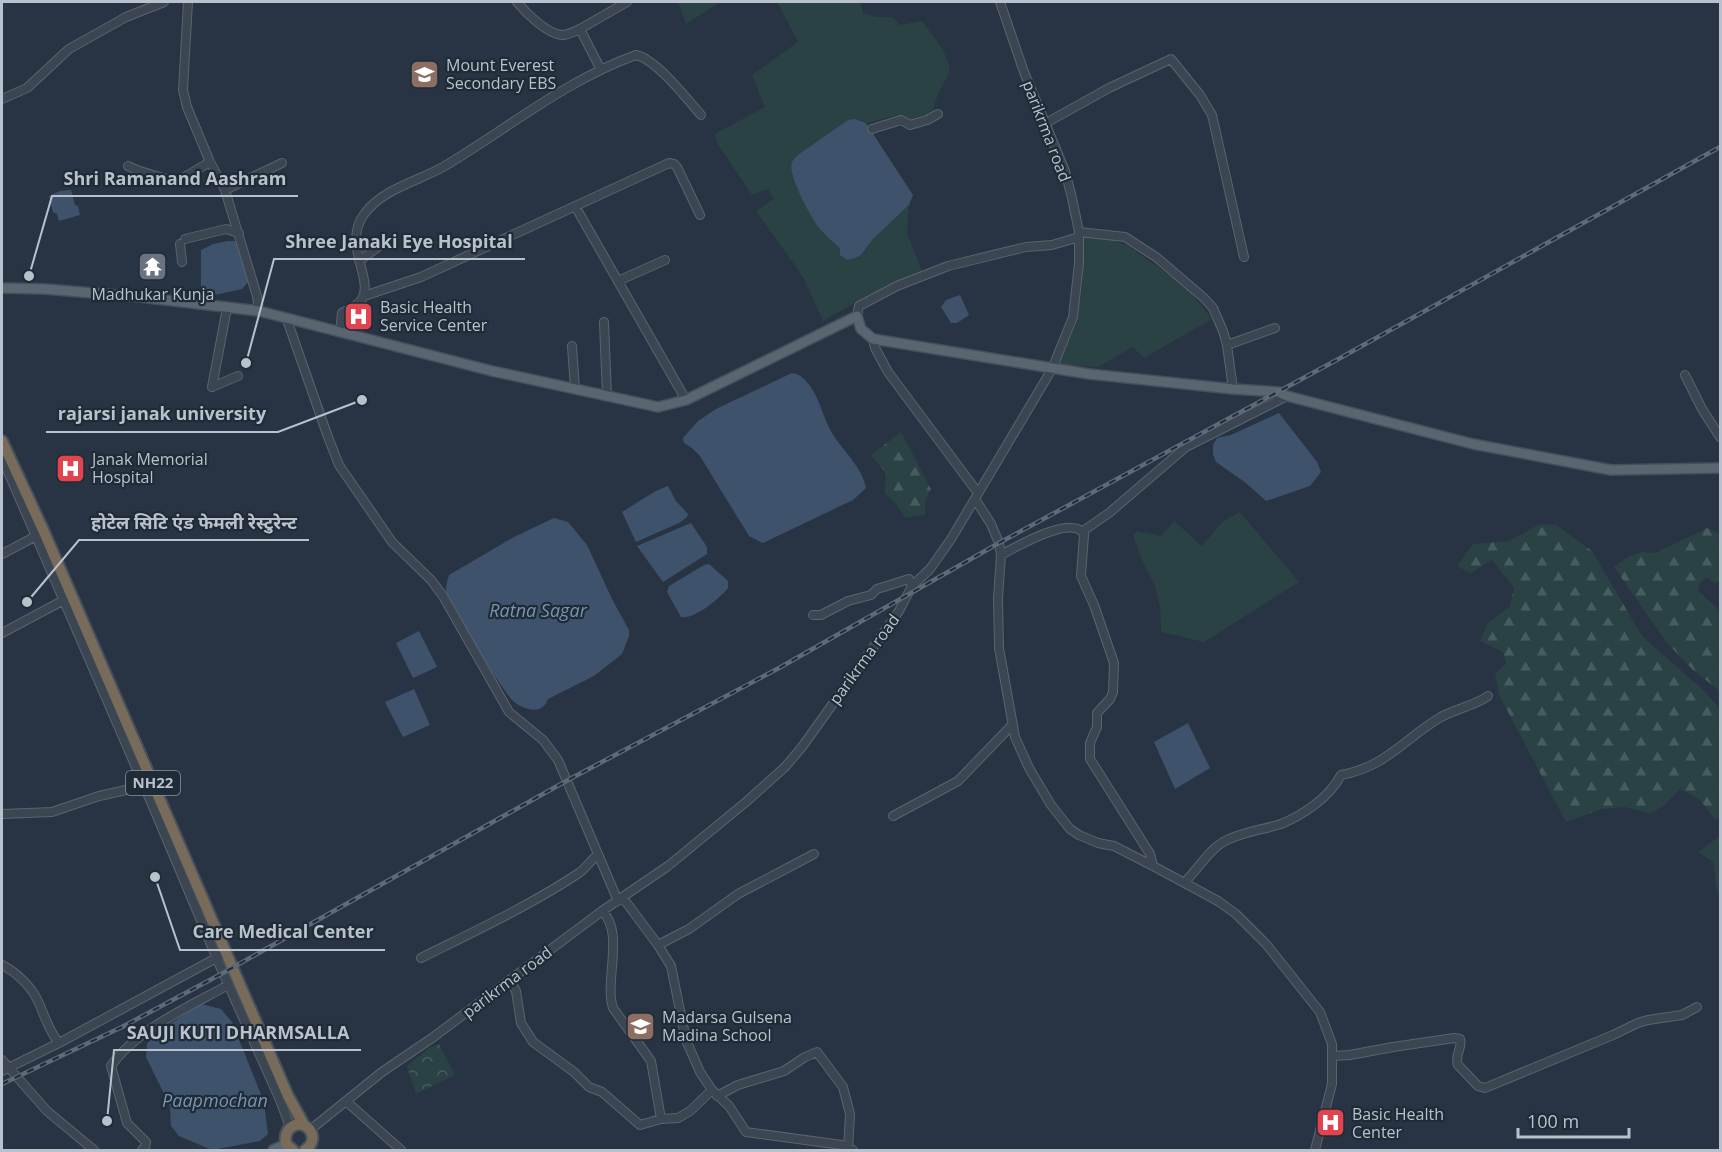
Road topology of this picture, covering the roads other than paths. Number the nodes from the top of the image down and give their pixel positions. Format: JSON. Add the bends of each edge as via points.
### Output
{"nodes":[{"id":1,"x":164,"y":2,"type":"edge"},
{"id":2,"x":188,"y":2,"type":"edge"},
{"id":3,"x":517,"y":2,"type":"edge"},
{"id":4,"x":627,"y":2,"type":"edge"},
{"id":5,"x":999,"y":2,"type":"edge"},
{"id":6,"x":580,"y":29,"type":"junction"},
{"id":7,"x":601,"y":70,"type":"junction"},
{"id":8,"x":2,"y":99,"type":"edge"},
{"id":9,"x":938,"y":114,"type":"dead end"},
{"id":10,"x":701,"y":115,"type":"dead end"},
{"id":11,"x":1046,"y":123,"type":"junction"},
{"id":12,"x":872,"y":129,"type":"dead end"},
{"id":13,"x":210,"y":162,"type":"junction"},
{"id":14,"x":282,"y":163,"type":"dead end"},
{"id":15,"x":128,"y":166,"type":"dead end"},
{"id":16,"x":225,"y":190,"type":"junction"},
{"id":17,"x":575,"y":206,"type":"junction"},
{"id":18,"x":700,"y":215,"type":"dead end"},
{"id":19,"x":239,"y":234,"type":"junction"},
{"id":20,"x":1079,"y":235,"type":"junction"},
{"id":21,"x":381,"y":244,"type":"dead end"},
{"id":22,"x":1244,"y":257,"type":"dead end"},
{"id":23,"x":665,"y":260,"type":"dead end"},
{"id":24,"x":359,"y":261,"type":"junction"},
{"id":25,"x":182,"y":262,"type":"dead end"},
{"id":26,"x":618,"y":281,"type":"junction"},
{"id":27,"x":2,"y":288,"type":"edge"},
{"id":28,"x":364,"y":296,"type":"junction"},
{"id":29,"x":227,"y":308,"type":"junction"},
{"id":30,"x":259,"y":311,"type":"junction"},
{"id":31,"x":857,"y":316,"type":"junction"},
{"id":32,"x":286,"y":317,"type":"junction"},
{"id":33,"x":604,"y":322,"type":"dead end"},
{"id":34,"x":1275,"y":328,"type":"dead end"},
{"id":35,"x":340,"y":332,"type":"junction"},
{"id":36,"x":873,"y":339,"type":"junction"},
{"id":37,"x":1227,"y":345,"type":"junction"},
{"id":38,"x":572,"y":346,"type":"dead end"},
{"id":39,"x":1052,"y":369,"type":"junction"},
{"id":40,"x":1686,"y":375,"type":"dead end"},
{"id":41,"x":237,"y":376,"type":"dead end"},
{"id":42,"x":575,"y":389,"type":"junction"},
{"id":43,"x":1233,"y":389,"type":"junction"},
{"id":44,"x":607,"y":396,"type":"junction"},
{"id":45,"x":1287,"y":396,"type":"junction"},
{"id":46,"x":686,"y":400,"type":"junction"},
{"id":47,"x":1720,"y":437,"type":"edge"},
{"id":48,"x":2,"y":441,"type":"edge"},
{"id":49,"x":2,"y":458,"type":"edge"},
{"id":50,"x":1720,"y":468,"type":"edge"},
{"id":51,"x":977,"y":496,"type":"junction"},
{"id":52,"x":1083,"y":531,"type":"junction"},
{"id":53,"x":40,"y":534,"type":"junction"},
{"id":54,"x":2,"y":554,"type":"edge"},
{"id":55,"x":1001,"y":555,"type":"junction"},
{"id":56,"x":912,"y":586,"type":"junction"},
{"id":57,"x":64,"y":600,"type":"junction"},
{"id":58,"x":813,"y":615,"type":"dead end"},
{"id":59,"x":2,"y":633,"type":"edge"},
{"id":60,"x":1488,"y":696,"type":"dead end"},
{"id":61,"x":1013,"y":724,"type":"junction"},
{"id":62,"x":144,"y":786,"type":"junction"},
{"id":63,"x":2,"y":814,"type":"edge"},
{"id":64,"x":893,"y":816,"type":"dead end"},
{"id":65,"x":598,"y":854,"type":"junction"},
{"id":66,"x":814,"y":854,"type":"dead end"},
{"id":67,"x":1153,"y":866,"type":"junction"},
{"id":68,"x":1185,"y":882,"type":"junction"},
{"id":69,"x":621,"y":899,"type":"junction"},
{"id":70,"x":602,"y":911,"type":"junction"},
{"id":71,"x":658,"y":945,"type":"junction"},
{"id":72,"x":221,"y":955,"type":"junction"},
{"id":73,"x":421,"y":957,"type":"dead end"},
{"id":74,"x":2,"y":965,"type":"edge"},
{"id":75,"x":510,"y":980,"type":"junction"},
{"id":76,"x":228,"y":986,"type":"junction"},
{"id":77,"x":1696,"y":1007,"type":"dead end"},
{"id":78,"x":59,"y":1043,"type":"junction"},
{"id":79,"x":1332,"y":1056,"type":"junction"},
{"id":80,"x":2,"y":1060,"type":"edge"},
{"id":81,"x":5,"y":1069,"type":"edge"},
{"id":82,"x":715,"y":1093,"type":"junction"},
{"id":83,"x":346,"y":1102,"type":"junction"},
{"id":84,"x":661,"y":1119,"type":"junction"},
{"id":85,"x":290,"y":1127,"type":"junction"},
{"id":86,"x":307,"y":1127,"type":"junction"},
{"id":87,"x":290,"y":1147,"type":"edge"},
{"id":88,"x":309,"y":1149,"type":"edge"},
{"id":89,"x":94,"y":1150,"type":"edge"},
{"id":90,"x":141,"y":1150,"type":"edge"},
{"id":91,"x":273,"y":1150,"type":"edge"},
{"id":92,"x":401,"y":1150,"type":"edge"},
{"id":93,"x":850,"y":1150,"type":"edge"},
{"id":94,"x":1315,"y":1150,"type":"edge"}],
"edges":[{"from":1,"to":8,"type":"street","via":[[126,17],[69,49],[27,88]]},
{"from":2,"to":13,"type":"street","via":[[183,90]]},
{"from":3,"to":6,"type":"street","via":[[555,33],[566,35]]},
{"from":4,"to":6,"type":"street"},
{"from":5,"to":11,"type":"street","name":"parikrma road"},
{"from":6,"to":7,"type":"street"},
{"from":7,"to":10,"type":"street","via":[[640,56]]},
{"from":7,"to":24,"type":"street","via":[[469,152],[374,203],[363,215],[357,231]]},
{"from":9,"to":12,"type":"street","via":[[910,125],[901,120]]},
{"from":11,"to":20,"type":"street","name":"parikrma road","via":[[1065,171]]},
{"from":11,"to":22,"type":"street","via":[[1171,59],[1212,116]]},
{"from":13,"to":15,"type":"street","via":[[176,182],[142,174]]},
{"from":13,"to":16,"type":"street"},
{"from":14,"to":16,"type":"street"},
{"from":16,"to":19,"type":"street"},
{"from":17,"to":18,"type":"street","via":[[672,163]]},
{"from":17,"to":26,"type":"street"},
{"from":17,"to":28,"type":"street","via":[[421,277]]},
{"from":19,"to":25,"type":"street","via":[[226,229],[183,242]]},
{"from":19,"to":30,"type":"street"},
{"from":20,"to":31,"type":"street","via":[[1052,245],[1026,247],[948,266],[876,296],[859,306]]},
{"from":20,"to":37,"type":"street","via":[[1125,237],[1156,257],[1213,308]]},
{"from":20,"to":39,"type":"street","name":"parikrma road","via":[[1072,317]]},
{"from":21,"to":24,"type":"street"},
{"from":23,"to":26,"type":"street"},
{"from":24,"to":28,"type":"street"},
{"from":26,"to":46,"type":"street"},
{"from":27,"to":29,"type":"main road","via":[[140,297]]},
{"from":28,"to":35,"type":"street","via":[[342,313]]},
{"from":29,"to":30,"type":"main road"},
{"from":29,"to":41,"type":"street","via":[[212,387]]},
{"from":30,"to":32,"type":"main road"},
{"from":31,"to":36,"type":"main road","via":[[861,329]]},
{"from":31,"to":46,"type":"main road"},
{"from":32,"to":35,"type":"main road"},
{"from":32,"to":65,"type":"street","via":[[339,465],[392,542],[443,596],[509,712],[543,741],[558,760]]},
{"from":33,"to":44,"type":"street"},
{"from":34,"to":37,"type":"street"},
{"from":35,"to":42,"type":"main road"},
{"from":36,"to":39,"type":"main road"},
{"from":36,"to":51,"type":"street","via":[[888,372]]},
{"from":37,"to":43,"type":"street"},
{"from":38,"to":42,"type":"street"},
{"from":39,"to":43,"type":"main road"},
{"from":39,"to":51,"type":"street","name":"parikrma road"},
{"from":40,"to":47,"type":"street"},
{"from":42,"to":44,"type":"main road"},
{"from":43,"to":45,"type":"main road"},
{"from":44,"to":46,"type":"main road","via":[[658,407]]},
{"from":45,"to":50,"type":"main road","via":[[1473,444],[1611,470]]},
{"from":45,"to":52,"type":"street","via":[[1186,447],[1116,508]]},
{"from":48,"to":53,"type":"highway","number":"NH22"},
{"from":49,"to":53,"type":"street","number":"NH22"},
{"from":51,"to":55,"type":"street"},
{"from":51,"to":56,"type":"street","name":"parikrma road","via":[[930,569]]},
{"from":52,"to":55,"type":"street","via":[[1069,527],[1052,531]]},
{"from":52,"to":67,"type":"street","via":[[1081,576],[1113,656],[1115,674],[1110,699],[1097,713],[1090,759],[1150,854]]},
{"from":53,"to":54,"type":"street"},
{"from":53,"to":57,"type":"street","number":"NH22"},
{"from":53,"to":72,"type":"highway","number":"NH22"},
{"from":55,"to":61,"type":"street","via":[[999,648]]},
{"from":56,"to":58,"type":"street","via":[[909,579],[897,582]]},
{"from":56,"to":69,"type":"street","name":"parikrma road","via":[[899,611],[785,767],[704,838]]},
{"from":57,"to":59,"type":"street"},
{"from":57,"to":62,"type":"street","number":"NH22"},
{"from":60,"to":68,"type":"street","via":[[1439,718],[1382,760],[1341,775],[1318,802],[1298,815],[1223,842]]},
{"from":61,"to":64,"type":"street","via":[[958,781]]},
{"from":61,"to":67,"type":"street","via":[[1029,768],[1070,829]]},
{"from":62,"to":63,"type":"street","via":[[52,812]]},
{"from":62,"to":72,"type":"street","number":"NH22"},
{"from":65,"to":69,"type":"street"},
{"from":65,"to":73,"type":"street","via":[[581,872],[547,893]]},
{"from":66,"to":71,"type":"street","via":[[738,894],[689,929]]},
{"from":67,"to":68,"type":"street"},
{"from":68,"to":79,"type":"street","via":[[1236,914],[1266,944],[1320,1012],[1329,1033]]},
{"from":69,"to":70,"type":"street","name":"parikrma road"},
{"from":69,"to":71,"type":"street"},
{"from":70,"to":75,"type":"street","name":"parikrma road"},
{"from":70,"to":84,"type":"street","via":[[612,928],[610,998],[651,1061]]},
{"from":71,"to":82,"type":"street","via":[[671,966],[686,1040],[700,1072]]},
{"from":72,"to":76,"type":"street","number":"NH22"},
{"from":72,"to":78,"type":"street"},
{"from":72,"to":86,"type":"highway","number":"NH22","via":[[288,1096]]},
{"from":74,"to":78,"type":"street","via":[[15,972],[38,1000]]},
{"from":75,"to":83,"type":"street","name":"parikrma road"},
{"from":75,"to":84,"type":"street","via":[[516,991],[521,1023],[533,1042],[640,1125]]},
{"from":76,"to":85,"type":"street","number":"NH22"},
{"from":76,"to":90,"type":"street","via":[[154,1026],[111,1066],[127,1123],[146,1142]]},
{"from":77,"to":79,"type":"street","via":[[1682,1016],[1638,1023],[1485,1088],[1478,1086],[1458,1065],[1460,1039]]},
{"from":78,"to":81,"type":"street"},
{"from":79,"to":94,"type":"street","via":[[1330,1096]]},
{"from":80,"to":81,"type":"street"},
{"from":81,"to":89,"type":"street"},
{"from":82,"to":84,"type":"street","via":[[678,1118]]},
{"from":82,"to":93,"type":"street","via":[[746,1132],[842,1145]]},
{"from":82,"to":93,"type":"street","via":[[784,1071],[804,1056],[817,1052],[843,1087],[850,1114]]},
{"from":83,"to":86,"type":"street","name":"parikrma road"},
{"from":83,"to":92,"type":"street"},
{"from":85,"to":86,"type":"highway"},
{"from":85,"to":87,"type":"highway","via":[[286,1132]]},
{"from":86,"to":88,"type":"highway","number":"NH22","via":[[313,1138]]},
{"from":87,"to":91,"type":"main road"}]}
